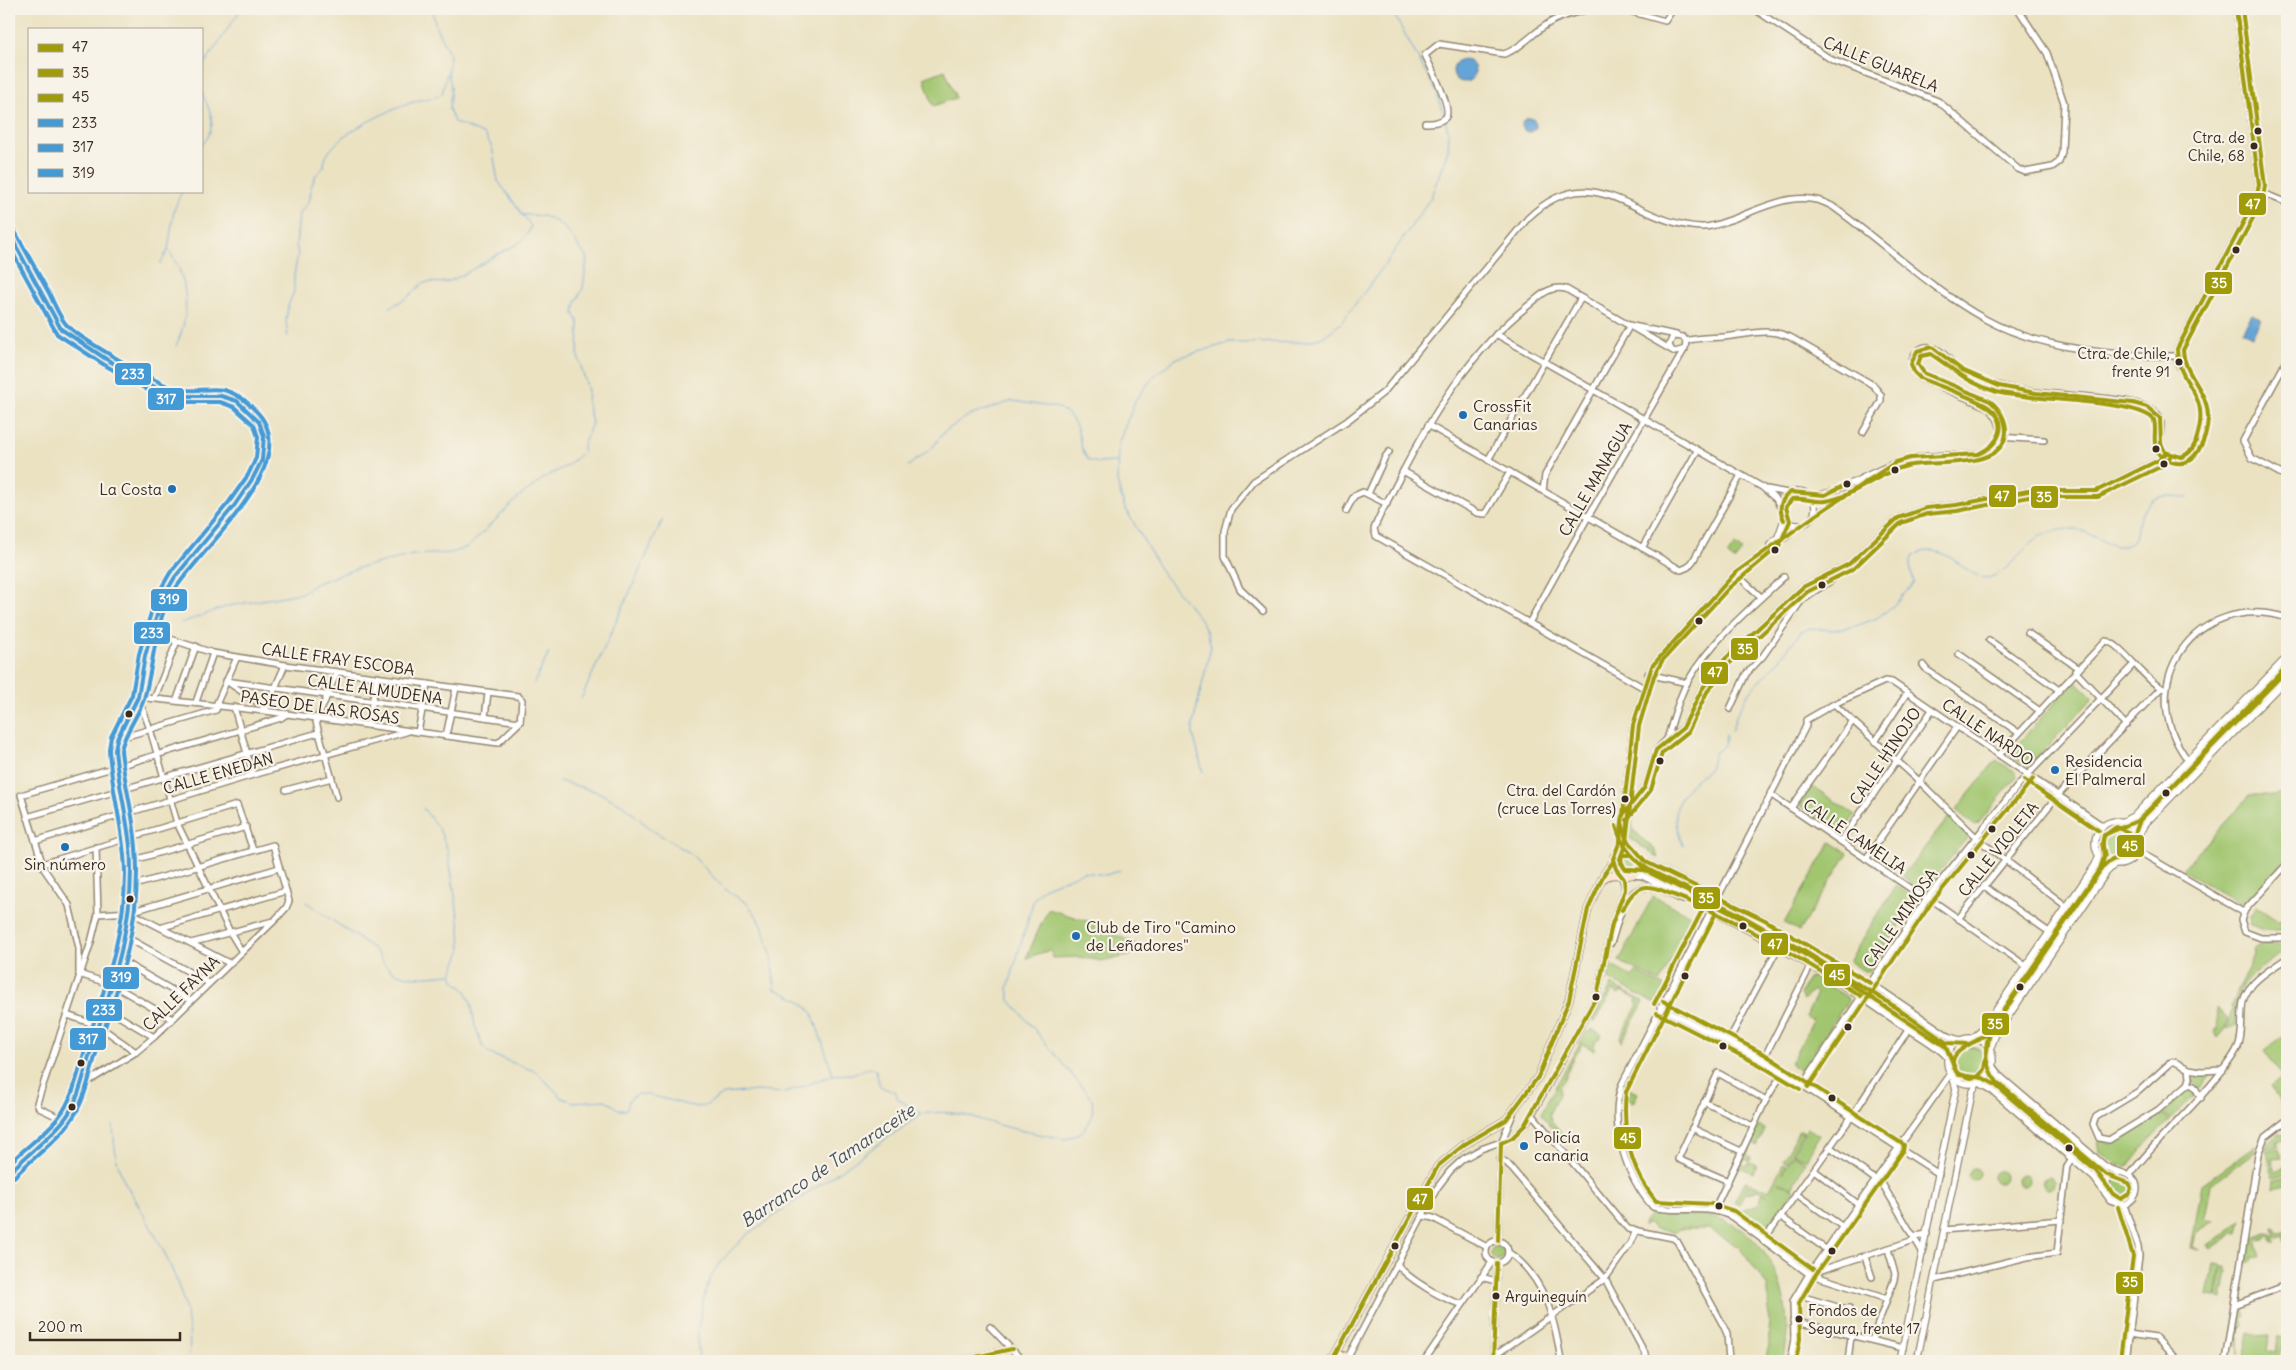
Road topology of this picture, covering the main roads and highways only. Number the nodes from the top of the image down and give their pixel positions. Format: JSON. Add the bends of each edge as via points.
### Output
{"nodes":[{"id":1,"x":1613,"y":862,"type":"junction"},
{"id":2,"x":1622,"y":875,"type":"junction"},
{"id":3,"x":1600,"y":883,"type":"junction"},
{"id":4,"x":1348,"y":1359,"type":"edge"},
{"id":5,"x":1332,"y":1361,"type":"edge"},
{"id":6,"x":1336,"y":1361,"type":"edge"}],
"edges":[{"from":1,"to":2,"type":"main road"},
{"from":1,"to":2,"type":"main road","via":[[1616,854],[1626,848],[1634,850],[1640,857],[1641,865],[1634,875]]},
{"from":1,"to":3,"type":"main road"},
{"from":2,"to":3,"type":"main road","via":[[1609,874]]},
{"from":3,"to":5,"type":"main road","via":[[1588,909],[1564,1017],[1538,1076],[1502,1123],[1465,1144],[1438,1166]]},
{"from":4,"to":6,"type":"main road"}]}
